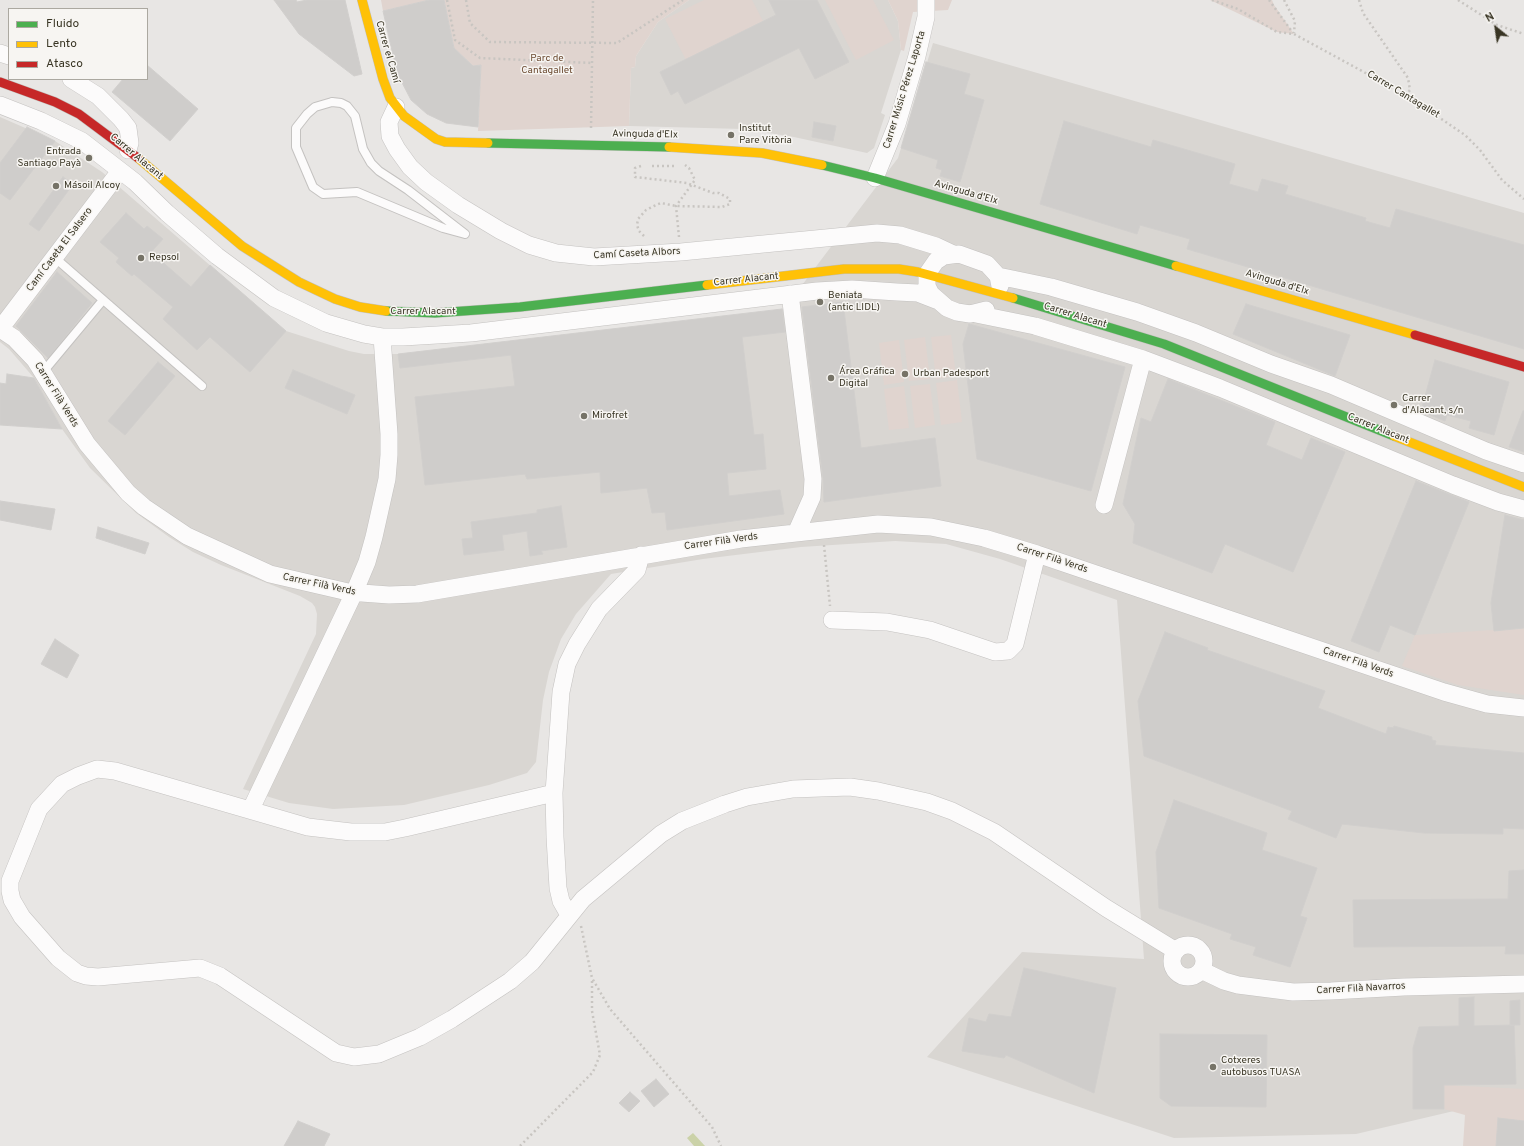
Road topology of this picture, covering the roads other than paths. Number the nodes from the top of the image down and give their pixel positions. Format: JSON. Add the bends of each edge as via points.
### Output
{"nodes":[{"id":1,"x":362,"y":0,"type":"edge"},
{"id":2,"x":926,"y":0,"type":"edge"},
{"id":3,"x":72,"y":80,"type":"edge"},
{"id":4,"x":0,"y":82,"type":"edge"},
{"id":5,"x":0,"y":105,"type":"edge"},
{"id":6,"x":396,"y":107,"type":"junction"},
{"id":7,"x":128,"y":150,"type":"junction"},
{"id":8,"x":120,"y":171,"type":"junction"},
{"id":9,"x":876,"y":178,"type":"junction"},
{"id":10,"x":465,"y":234,"type":"joint"},
{"id":11,"x":953,"y":254,"type":"junction"},
{"id":12,"x":54,"y":257,"type":"junction"},
{"id":13,"x":931,"y":268,"type":"junction"},
{"id":14,"x":899,"y":269,"type":"junction"},
{"id":15,"x":998,"y":276,"type":"junction"},
{"id":16,"x":790,"y":294,"type":"junction"},
{"id":17,"x":934,"y":297,"type":"junction"},
{"id":18,"x":104,"y":300,"type":"junction"},
{"id":19,"x":997,"y":301,"type":"junction"},
{"id":20,"x":1026,"y":302,"type":"junction"},
{"id":21,"x":976,"y":314,"type":"junction"},
{"id":22,"x":0,"y":329,"type":"edge"},
{"id":23,"x":382,"y":337,"type":"junction"},
{"id":24,"x":1143,"y":358,"type":"junction"},
{"id":25,"x":1524,"y":366,"type":"edge"},
{"id":26,"x":43,"y":372,"type":"junction"},
{"id":27,"x":202,"y":386,"type":"dead end"},
{"id":28,"x":1524,"y":464,"type":"edge"},
{"id":29,"x":1524,"y":487,"type":"edge"},
{"id":30,"x":1104,"y":505,"type":"dead end"},
{"id":31,"x":1524,"y":509,"type":"edge"},
{"id":32,"x":796,"y":533,"type":"junction"},
{"id":33,"x":1037,"y":554,"type":"junction"},
{"id":34,"x":641,"y":555,"type":"junction"},
{"id":35,"x":354,"y":593,"type":"junction"},
{"id":36,"x":832,"y":620,"type":"road end"},
{"id":37,"x":1524,"y":708,"type":"edge"},
{"id":38,"x":554,"y":793,"type":"junction"},
{"id":39,"x":250,"y":809,"type":"junction"},
{"id":40,"x":569,"y":915,"type":"junction"},
{"id":41,"x":1176,"y":951,"type":"junction"},
{"id":42,"x":1201,"y":970,"type":"junction"},
{"id":43,"x":1524,"y":984,"type":"edge"}],
"edges":[{"from":1,"to":6,"type":"main road","name":"Carrer el Camí","via":[[383,79]]},
{"from":2,"to":9,"type":"street","name":"Carrer Músic Pérez Laporta","via":[[926,17],[917,56],[897,124]]},
{"from":3,"to":7,"type":"street","via":[[98,96],[121,118],[128,128]]},
{"from":4,"to":7,"type":"main road","name":"Carrer Alacant","via":[[55,102],[79,114]]},
{"from":5,"to":8,"type":"street","name":"Carrer Alacant","via":[[82,141]]},
{"from":6,"to":9,"type":"main road","name":"Avinguda d'Elx","via":[[420,129],[445,142],[682,146],[762,154]]},
{"from":6,"to":11,"type":"street","name":"Camí Caseta Albors","via":[[389,122],[390,136],[410,167],[426,182],[501,231],[529,245],[556,253],[594,257],[674,253],[877,233],[900,235]]},
{"from":7,"to":14,"type":"main road","name":"Carrer Alacant","via":[[218,227],[271,266],[330,297],[377,310],[408,313],[475,311],[844,269]]},
{"from":8,"to":12,"type":"street","name":"Camí Caseta El Salsero"},
{"from":8,"to":23,"type":"street","name":"Carrer Alacant","via":[[212,252],[274,298],[345,330]]},
{"from":9,"to":25,"type":"main road","name":"Avinguda d'Elx"},
{"from":10,"to":10,"type":"lane","via":[[371,163],[363,149],[355,116],[347,106],[332,102],[323,104],[315,107],[301,120],[296,128],[296,147],[317,191],[323,194],[357,192],[442,228]]},
{"from":11,"to":13,"type":"street","via":[[944,256]]},
{"from":11,"to":15,"type":"street","name":"Camí Caseta Albors","via":[[982,262]]},
{"from":12,"to":18,"type":"lane"},
{"from":12,"to":22,"type":"street","name":"Camí Caseta El Salsero"},
{"from":13,"to":14,"type":"street"},
{"from":13,"to":17,"type":"street","via":[[927,286]]},
{"from":13,"to":19,"type":"main road"},
{"from":14,"to":17,"type":"street"},
{"from":15,"to":19,"type":"street"},
{"from":15,"to":20,"type":"street","name":"Camí Caseta Albors","via":[[1009,292]]},
{"from":15,"to":28,"type":"street","name":"Carrer Alacant","via":[[1051,287],[1137,312],[1196,333],[1331,385],[1486,451]]},
{"from":16,"to":17,"type":"street","name":"Carrer Alacant","via":[[852,289],[918,293]]},
{"from":16,"to":23,"type":"street","name":"Carrer Alacant","via":[[479,332]]},
{"from":16,"to":32,"type":"street","via":[[813,479],[812,497]]},
{"from":17,"to":21,"type":"street","name":"Carrer Alacant","via":[[952,310]]},
{"from":18,"to":26,"type":"lane"},
{"from":18,"to":27,"type":"lane"},
{"from":19,"to":20,"type":"street"},
{"from":19,"to":21,"type":"street"},
{"from":20,"to":29,"type":"main road","name":"Carrer Alacant","via":[[1200,357]]},
{"from":21,"to":24,"type":"street","name":"Carrer Alacant","via":[[1035,326]]},
{"from":22,"to":26,"type":"street","name":"Carrer Filà Verds","via":[[25,348]]},
{"from":23,"to":35,"type":"street","via":[[390,434],[387,479],[367,562]]},
{"from":24,"to":30,"type":"street"},
{"from":24,"to":31,"type":"street","name":"Carrer Alacant","via":[[1453,485]]},
{"from":26,"to":35,"type":"street","name":"Carrer Filà Verds","via":[[102,464],[144,507],[187,536],[270,574]]},
{"from":32,"to":33,"type":"street","name":"Carrer Filà Verds","via":[[878,524],[930,527],[984,538]]},
{"from":32,"to":34,"type":"street","name":"Carrer Filà Verds"},
{"from":33,"to":36,"type":"street","via":[[1015,644],[1008,651],[995,652],[930,630],[887,622]]},
{"from":33,"to":37,"type":"street","name":"Carrer Filà Verds","via":[[1444,692],[1487,704]]},
{"from":34,"to":35,"type":"street","name":"Carrer Filà Verds","via":[[417,594]]},
{"from":34,"to":38,"type":"street","via":[[637,570],[599,609],[586,627],[567,664],[558,709]]},
{"from":35,"to":39,"type":"street"},
{"from":38,"to":39,"type":"street","via":[[385,832],[351,832],[308,827]]},
{"from":38,"to":40,"type":"street","via":[[558,888]]},
{"from":39,"to":40,"type":"street","via":[[116,771],[106,769],[87,772],[62,784],[39,809],[10,881],[12,900],[22,917],[58,958],[77,973],[98,977],[200,968],[220,976],[336,1053],[354,1057],[379,1054],[420,1037],[482,1000],[532,962],[560,930]]},
{"from":40,"to":41,"type":"street","via":[[583,899],[645,846],[696,815],[732,801],[769,792],[800,788],[850,787],[927,802],[952,810],[976,822]]},
{"from":41,"to":42,"type":"street","via":[[1189,946],[1197,949],[1203,956]]},
{"from":41,"to":42,"type":"street","via":[[1172,960],[1178,974],[1188,977],[1198,974]]},
{"from":42,"to":43,"type":"street","name":"Carrer Filà Navarros","via":[[1238,985],[1293,992]]}]}
